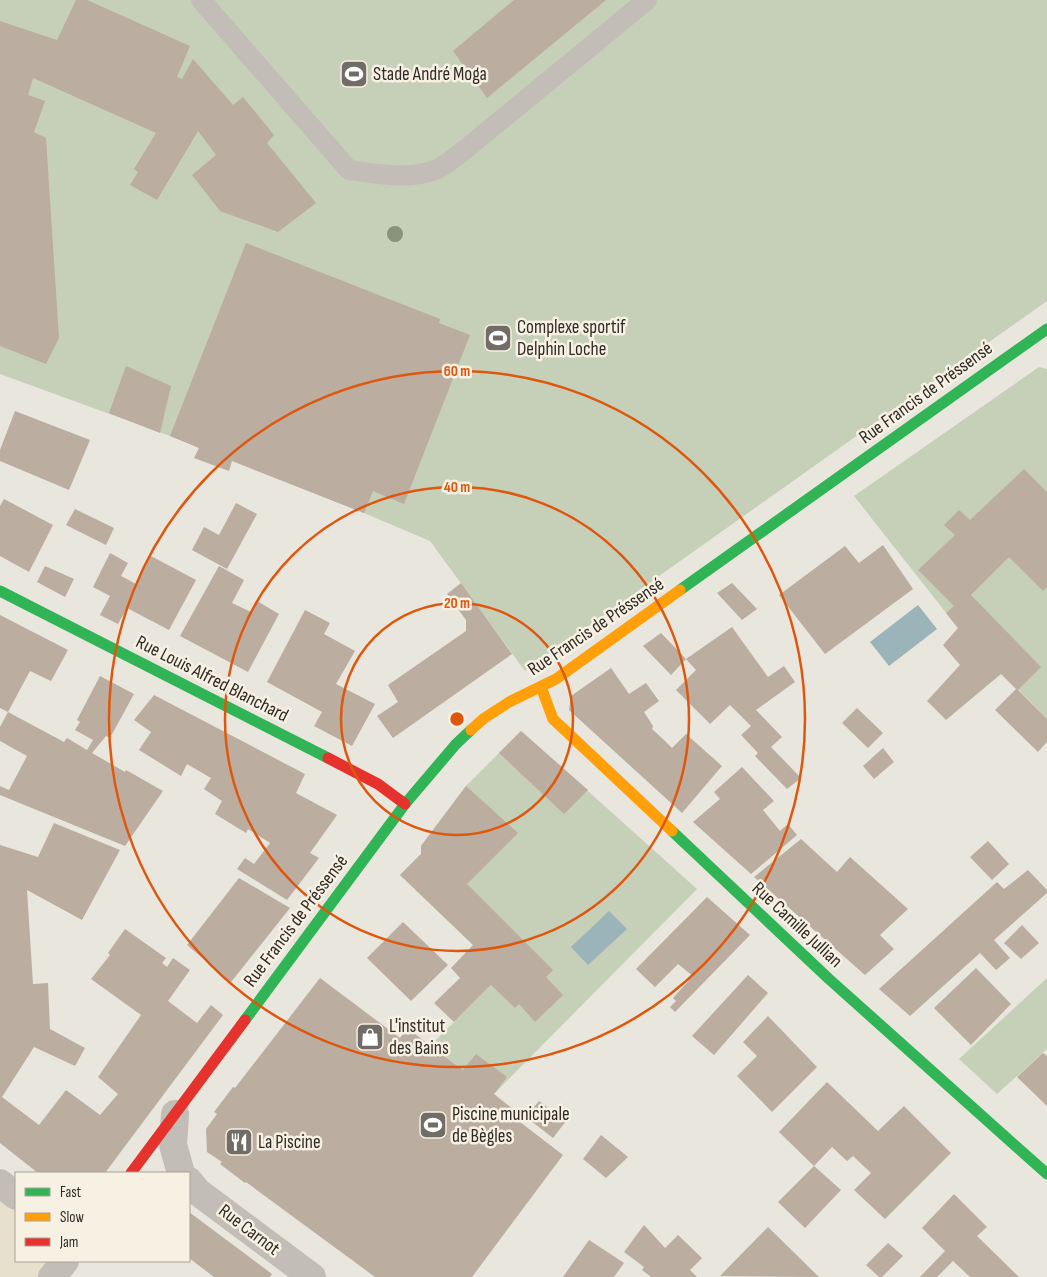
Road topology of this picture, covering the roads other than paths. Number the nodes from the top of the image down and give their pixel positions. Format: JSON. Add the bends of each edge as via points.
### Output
{"nodes":[{"id":1,"x":201,"y":0,"type":"edge"},
{"id":2,"x":647,"y":0,"type":"edge"},
{"id":3,"x":1047,"y":329,"type":"edge"},
{"id":4,"x":0,"y":590,"type":"edge"},
{"id":5,"x":540,"y":687,"type":"junction"},
{"id":6,"x":405,"y":804,"type":"junction"},
{"id":7,"x":175,"y":1114,"type":"junction"},
{"id":8,"x":132,"y":1172,"type":"edge"},
{"id":9,"x":181,"y":1172,"type":"edge"},
{"id":10,"x":1047,"y":1174,"type":"edge"},
{"id":11,"x":190,"y":1182,"type":"edge"},
{"id":12,"x":0,"y":1183,"type":"edge"},
{"id":13,"x":15,"y":1195,"type":"edge"},
{"id":14,"x":64,"y":1262,"type":"edge"},
{"id":15,"x":52,"y":1277,"type":"edge"},
{"id":16,"x":312,"y":1277,"type":"edge"}],
"edges":[{"from":1,"to":2,"type":"lane","via":[[350,170],[381,175],[415,175],[436,170]]},
{"from":3,"to":5,"type":"street","name":"Rue Francis de Préssensé","via":[[556,679]]},
{"from":4,"to":6,"type":"street","name":"Rue Louis Alfred Blanchard","via":[[378,784]]},
{"from":5,"to":6,"type":"street","name":"Rue Francis de Préssensé","via":[[483,719],[443,758]]},
{"from":5,"to":10,"type":"street","name":"Rue Camille Jullian","via":[[553,719],[830,979]]},
{"from":6,"to":7,"type":"street","name":"Rue Francis de Préssensé"},
{"from":7,"to":8,"type":"street","name":"Rue Francis de Préssensé"},
{"from":7,"to":9,"type":"street","via":[[173,1145]]},
{"from":11,"to":16,"type":"street","name":"Rue Carnot","via":[[198,1192]]},
{"from":12,"to":13,"type":"street"},
{"from":14,"to":15,"type":"street"}]}
